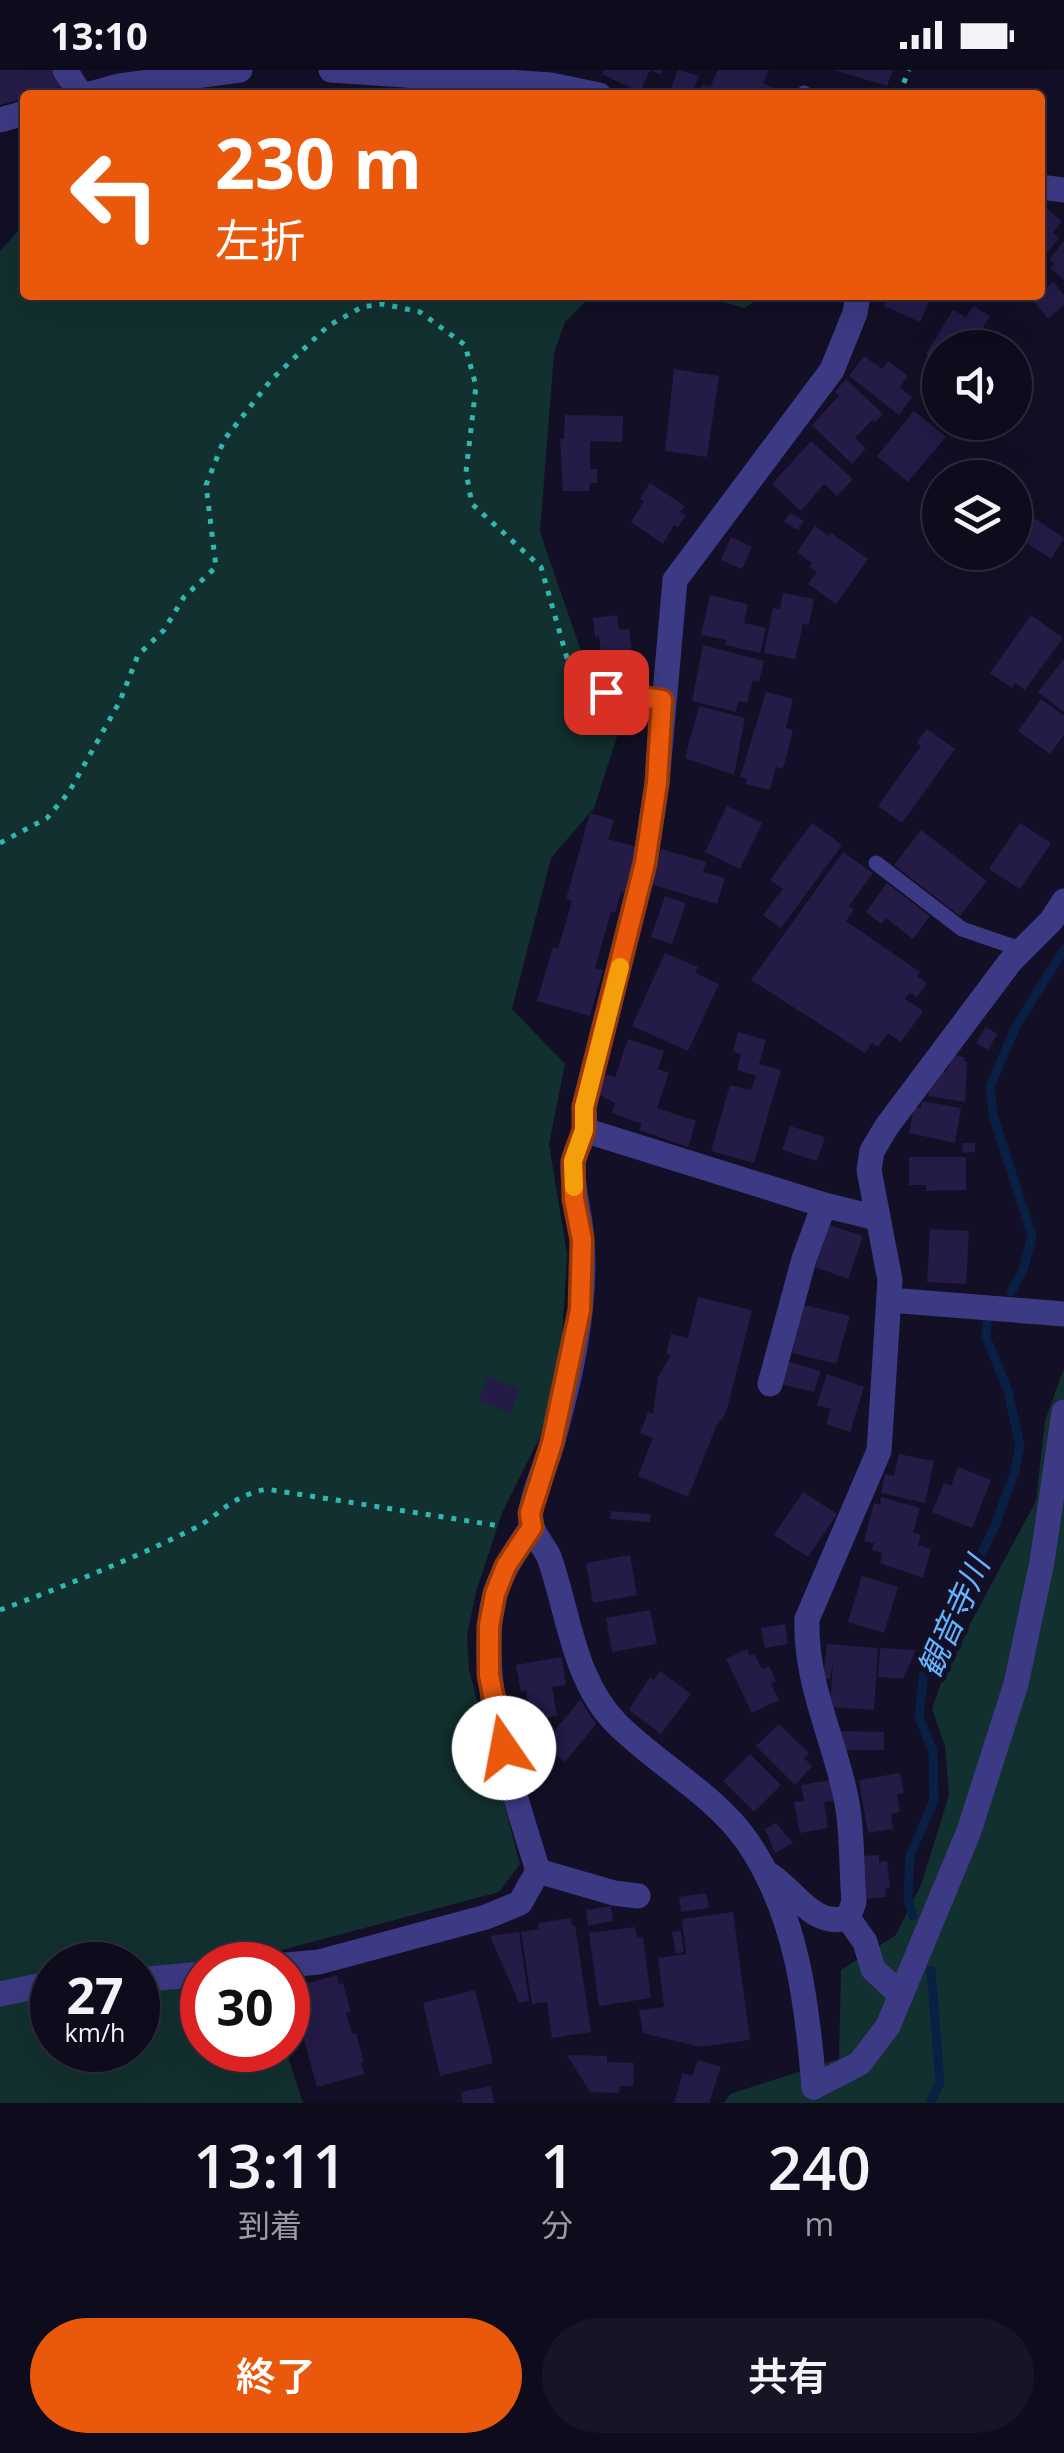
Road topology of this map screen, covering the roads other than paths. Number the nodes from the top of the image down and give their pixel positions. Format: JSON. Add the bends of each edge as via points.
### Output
{"nodes":[{"id":1,"x":65,"y":70,"type":"edge"},
{"id":2,"x":240,"y":70,"type":"edge"},
{"id":3,"x":330,"y":70,"type":"edge"},
{"id":4,"x":588,"y":85,"type":"edge"},
{"id":5,"x":80,"y":90,"type":"edge"},
{"id":6,"x":103,"y":90,"type":"edge"},
{"id":7,"x":857,"y":300,"type":"edge"},
{"id":8,"x":606,"y":692,"type":"road end"},
{"id":9,"x":662,"y":700,"type":"junction"},
{"id":10,"x":876,"y":863,"type":"dead end"},
{"id":11,"x":1064,"y":901,"type":"edge"},
{"id":12,"x":1024,"y":950,"type":"junction"},
{"id":13,"x":584,"y":1130,"type":"junction"},
{"id":14,"x":824,"y":1205,"type":"junction"},
{"id":15,"x":877,"y":1218,"type":"junction"},
{"id":16,"x":890,"y":1300,"type":"junction"},
{"id":17,"x":1064,"y":1314,"type":"edge"},
{"id":18,"x":770,"y":1384,"type":"dead end"},
{"id":19,"x":1064,"y":1412,"type":"edge"},
{"id":20,"x":527,"y":1533,"type":"junction"},
{"id":21,"x":538,"y":1871,"type":"junction"},
{"id":22,"x":764,"y":1871,"type":"junction"},
{"id":23,"x":638,"y":1896,"type":"dead end"},
{"id":24,"x":848,"y":1918,"type":"junction"},
{"id":25,"x":310,"y":1963,"type":"edge"},
{"id":26,"x":30,"y":1988,"type":"edge"},
{"id":27,"x":0,"y":1994,"type":"edge"},
{"id":28,"x":901,"y":1995,"type":"junction"}],
"edges":[{"from":1,"to":5,"type":"street"},
{"from":2,"to":6,"type":"street"},
{"from":3,"to":4,"type":"street"},
{"from":7,"to":9,"type":"street","via":[[832,370],[675,580]]},
{"from":8,"to":9,"type":"street"},
{"from":9,"to":13,"type":"street","via":[[645,863],[584,1107]]},
{"from":10,"to":12,"type":"lane","via":[[962,929]]},
{"from":11,"to":12,"type":"street"},
{"from":12,"to":15,"type":"street","via":[[877,1140],[869,1170]]},
{"from":13,"to":14,"type":"street"},
{"from":13,"to":20,"type":"street","via":[[573,1161],[582,1240],[580,1310]]},
{"from":14,"to":15,"type":"street"},
{"from":14,"to":18,"type":"street"},
{"from":15,"to":16,"type":"street"},
{"from":16,"to":17,"type":"street"},
{"from":16,"to":24,"type":"street","via":[[879,1450],[807,1619],[813,1684],[846,1795],[854,1902]]},
{"from":19,"to":28,"type":"street","via":[[1016,1684],[970,1831]]},
{"from":20,"to":21,"type":"street","via":[[495,1594],[489,1675]]},
{"from":20,"to":22,"type":"street","via":[[548,1554],[596,1698],[616,1723],[730,1820]]},
{"from":21,"to":23,"type":"street"},
{"from":21,"to":25,"type":"street","via":[[520,1903]]},
{"from":22,"to":24,"type":"street","via":[[810,1913],[833,1922]]},
{"from":22,"to":28,"type":"street","via":[[800,1969],[814,2088],[860,2063]]},
{"from":24,"to":28,"type":"street","via":[[874,1969]]},
{"from":26,"to":27,"type":"street"}]}
